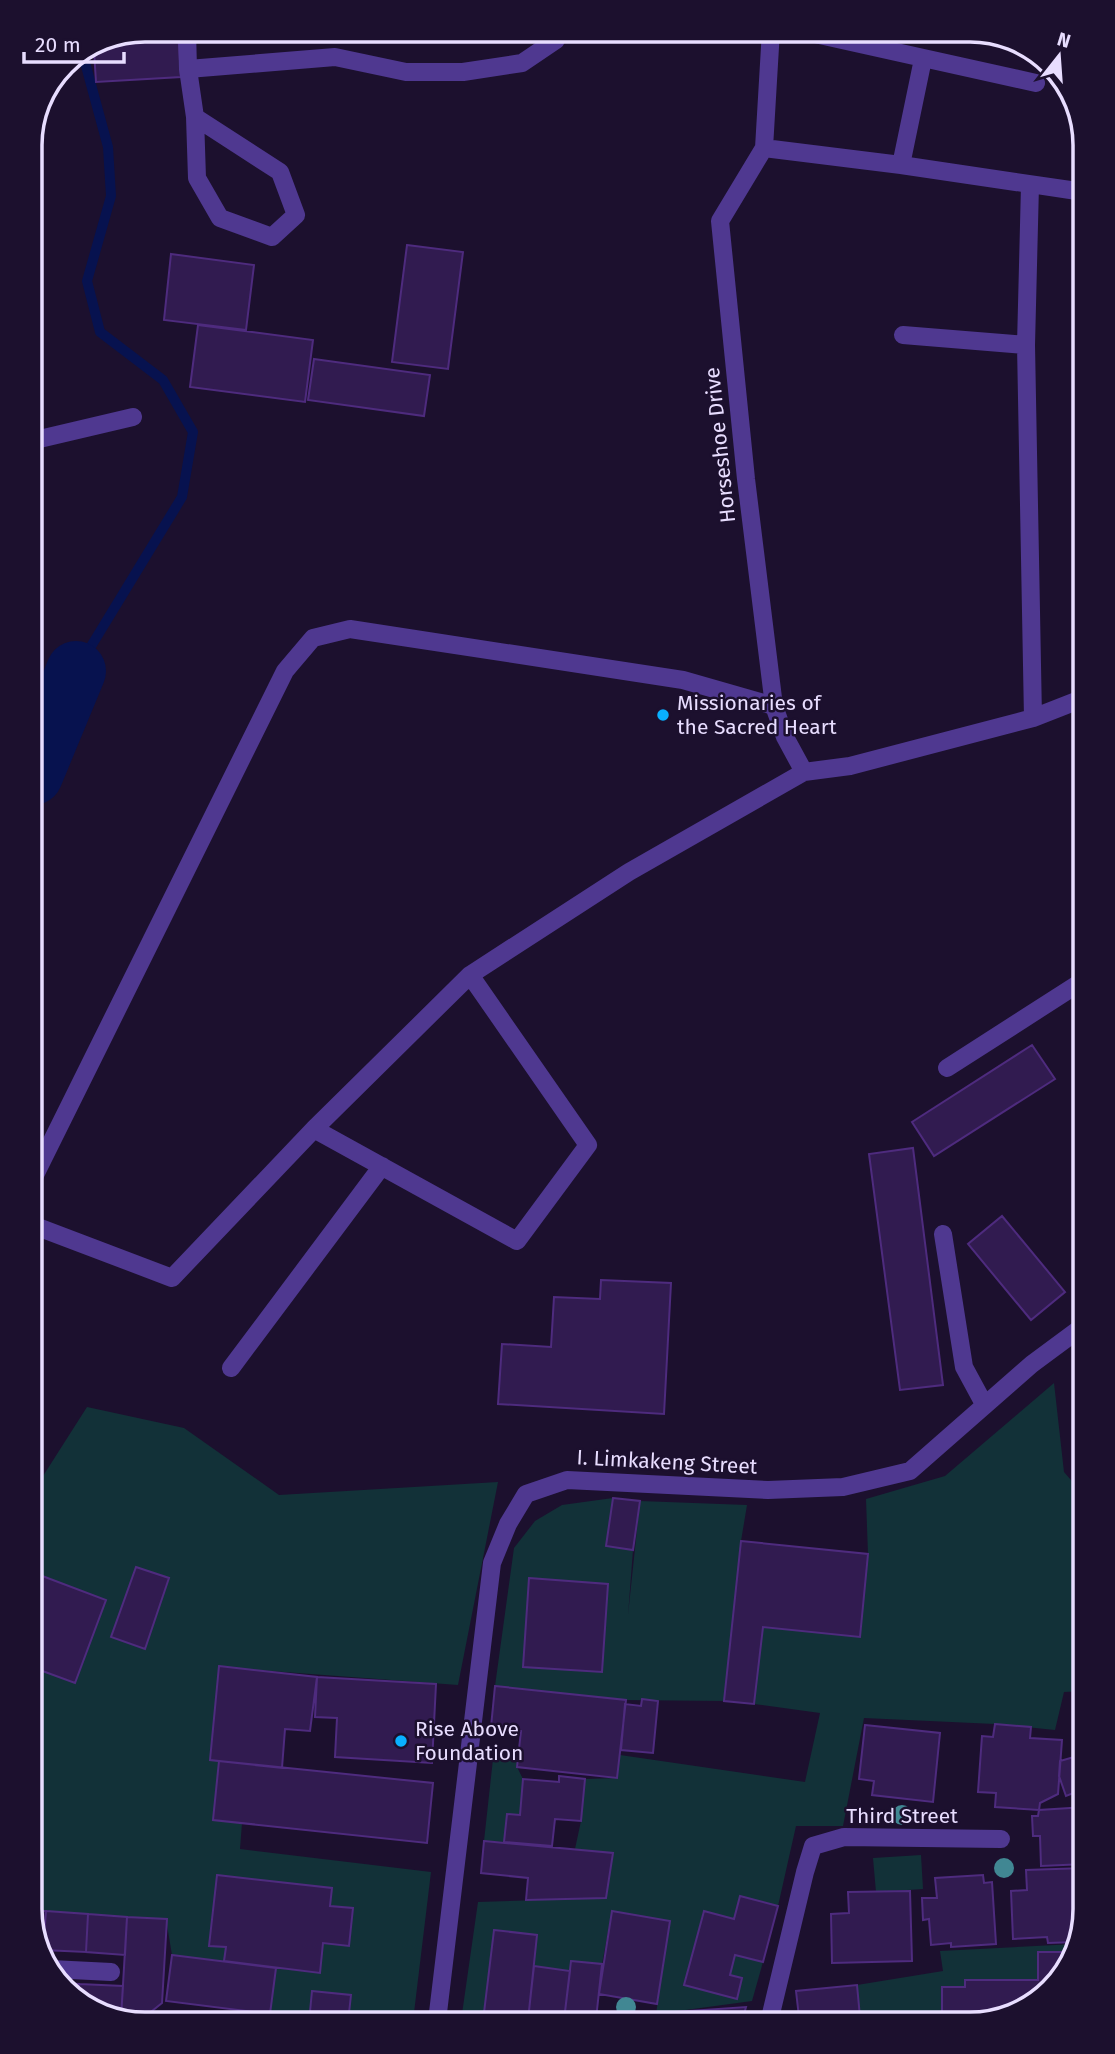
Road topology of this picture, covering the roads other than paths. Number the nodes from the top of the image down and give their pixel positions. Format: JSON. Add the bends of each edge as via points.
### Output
{"nodes":[{"id":1,"x":187,"y":42,"type":"edge"},
{"id":2,"x":553,"y":42,"type":"edge"},
{"id":3,"x":770,"y":42,"type":"edge"},
{"id":4,"x":849,"y":42,"type":"edge"},
{"id":5,"x":923,"y":59,"type":"junction"},
{"id":6,"x":188,"y":69,"type":"junction"},
{"id":7,"x":1024,"y":80,"type":"edge"},
{"id":8,"x":195,"y":117,"type":"junction"},
{"id":9,"x":764,"y":148,"type":"junction"},
{"id":10,"x":901,"y":165,"type":"junction"},
{"id":11,"x":1030,"y":185,"type":"junction"},
{"id":12,"x":1073,"y":190,"type":"edge"},
{"id":13,"x":903,"y":335,"type":"dead end"},
{"id":14,"x":1026,"y":345,"type":"junction"},
{"id":15,"x":133,"y":417,"type":"dead end"},
{"id":16,"x":42,"y":439,"type":"edge"},
{"id":17,"x":1073,"y":702,"type":"edge"},
{"id":18,"x":774,"y":706,"type":"junction"},
{"id":19,"x":1033,"y":718,"type":"junction"},
{"id":20,"x":804,"y":772,"type":"junction"},
{"id":21,"x":470,"y":975,"type":"junction"},
{"id":22,"x":1073,"y":987,"type":"edge"},
{"id":23,"x":947,"y":1068,"type":"dead end"},
{"id":24,"x":314,"y":1129,"type":"junction"},
{"id":25,"x":42,"y":1161,"type":"edge"},
{"id":26,"x":382,"y":1166,"type":"junction"},
{"id":27,"x":42,"y":1229,"type":"edge"},
{"id":28,"x":943,"y":1234,"type":"dead end"},
{"id":29,"x":1073,"y":1333,"type":"edge"},
{"id":30,"x":230,"y":1368,"type":"dead end"},
{"id":31,"x":984,"y":1404,"type":"junction"},
{"id":32,"x":1001,"y":1839,"type":"dead end"},
{"id":33,"x":62,"y":1970,"type":"edge"},
{"id":34,"x":111,"y":1972,"type":"dead end"},
{"id":35,"x":438,"y":2012,"type":"edge"},
{"id":36,"x":771,"y":2012,"type":"edge"}],
"edges":[{"from":1,"to":6,"type":"street"},
{"from":2,"to":6,"type":"street","via":[[522,63],[463,72],[406,72],[335,57]]},
{"from":3,"to":9,"type":"street"},
{"from":4,"to":5,"type":"street"},
{"from":5,"to":7,"type":"street"},
{"from":5,"to":10,"type":"street"},
{"from":6,"to":8,"type":"street"},
{"from":8,"to":8,"type":"street","via":[[197,178],[220,218],[272,237],[296,215],[280,172]]},
{"from":9,"to":10,"type":"street"},
{"from":9,"to":18,"type":"street","name":"Horseshoe Drive","via":[[720,221]]},
{"from":10,"to":11,"type":"street"},
{"from":11,"to":12,"type":"street"},
{"from":11,"to":14,"type":"street"},
{"from":13,"to":14,"type":"street"},
{"from":14,"to":19,"type":"street"},
{"from":15,"to":16,"type":"street"},
{"from":17,"to":19,"type":"street"},
{"from":18,"to":20,"type":"street","name":"Horseshoe Drive"},
{"from":18,"to":25,"type":"street","via":[[683,680],[350,629],[313,638],[285,671]]},
{"from":19,"to":20,"type":"street","via":[[850,765]]},
{"from":20,"to":21,"type":"street","via":[[629,872]]},
{"from":21,"to":24,"type":"street"},
{"from":21,"to":26,"type":"street","via":[[588,1145],[517,1241]]},
{"from":22,"to":23,"type":"street"},
{"from":24,"to":26,"type":"street"},
{"from":24,"to":27,"type":"street","via":[[172,1278]]},
{"from":26,"to":30,"type":"street"},
{"from":28,"to":31,"type":"street","via":[[964,1367]]},
{"from":29,"to":31,"type":"street","name":"I. Limkakeng Street"},
{"from":31,"to":35,"type":"street","name":"I. Limkakeng Street","via":[[910,1471],[843,1487],[768,1490],[567,1480],[526,1494],[492,1563]]},
{"from":32,"to":36,"type":"street","name":"Third Street","via":[[844,1837],[813,1846]]},
{"from":33,"to":34,"type":"street"}]}
